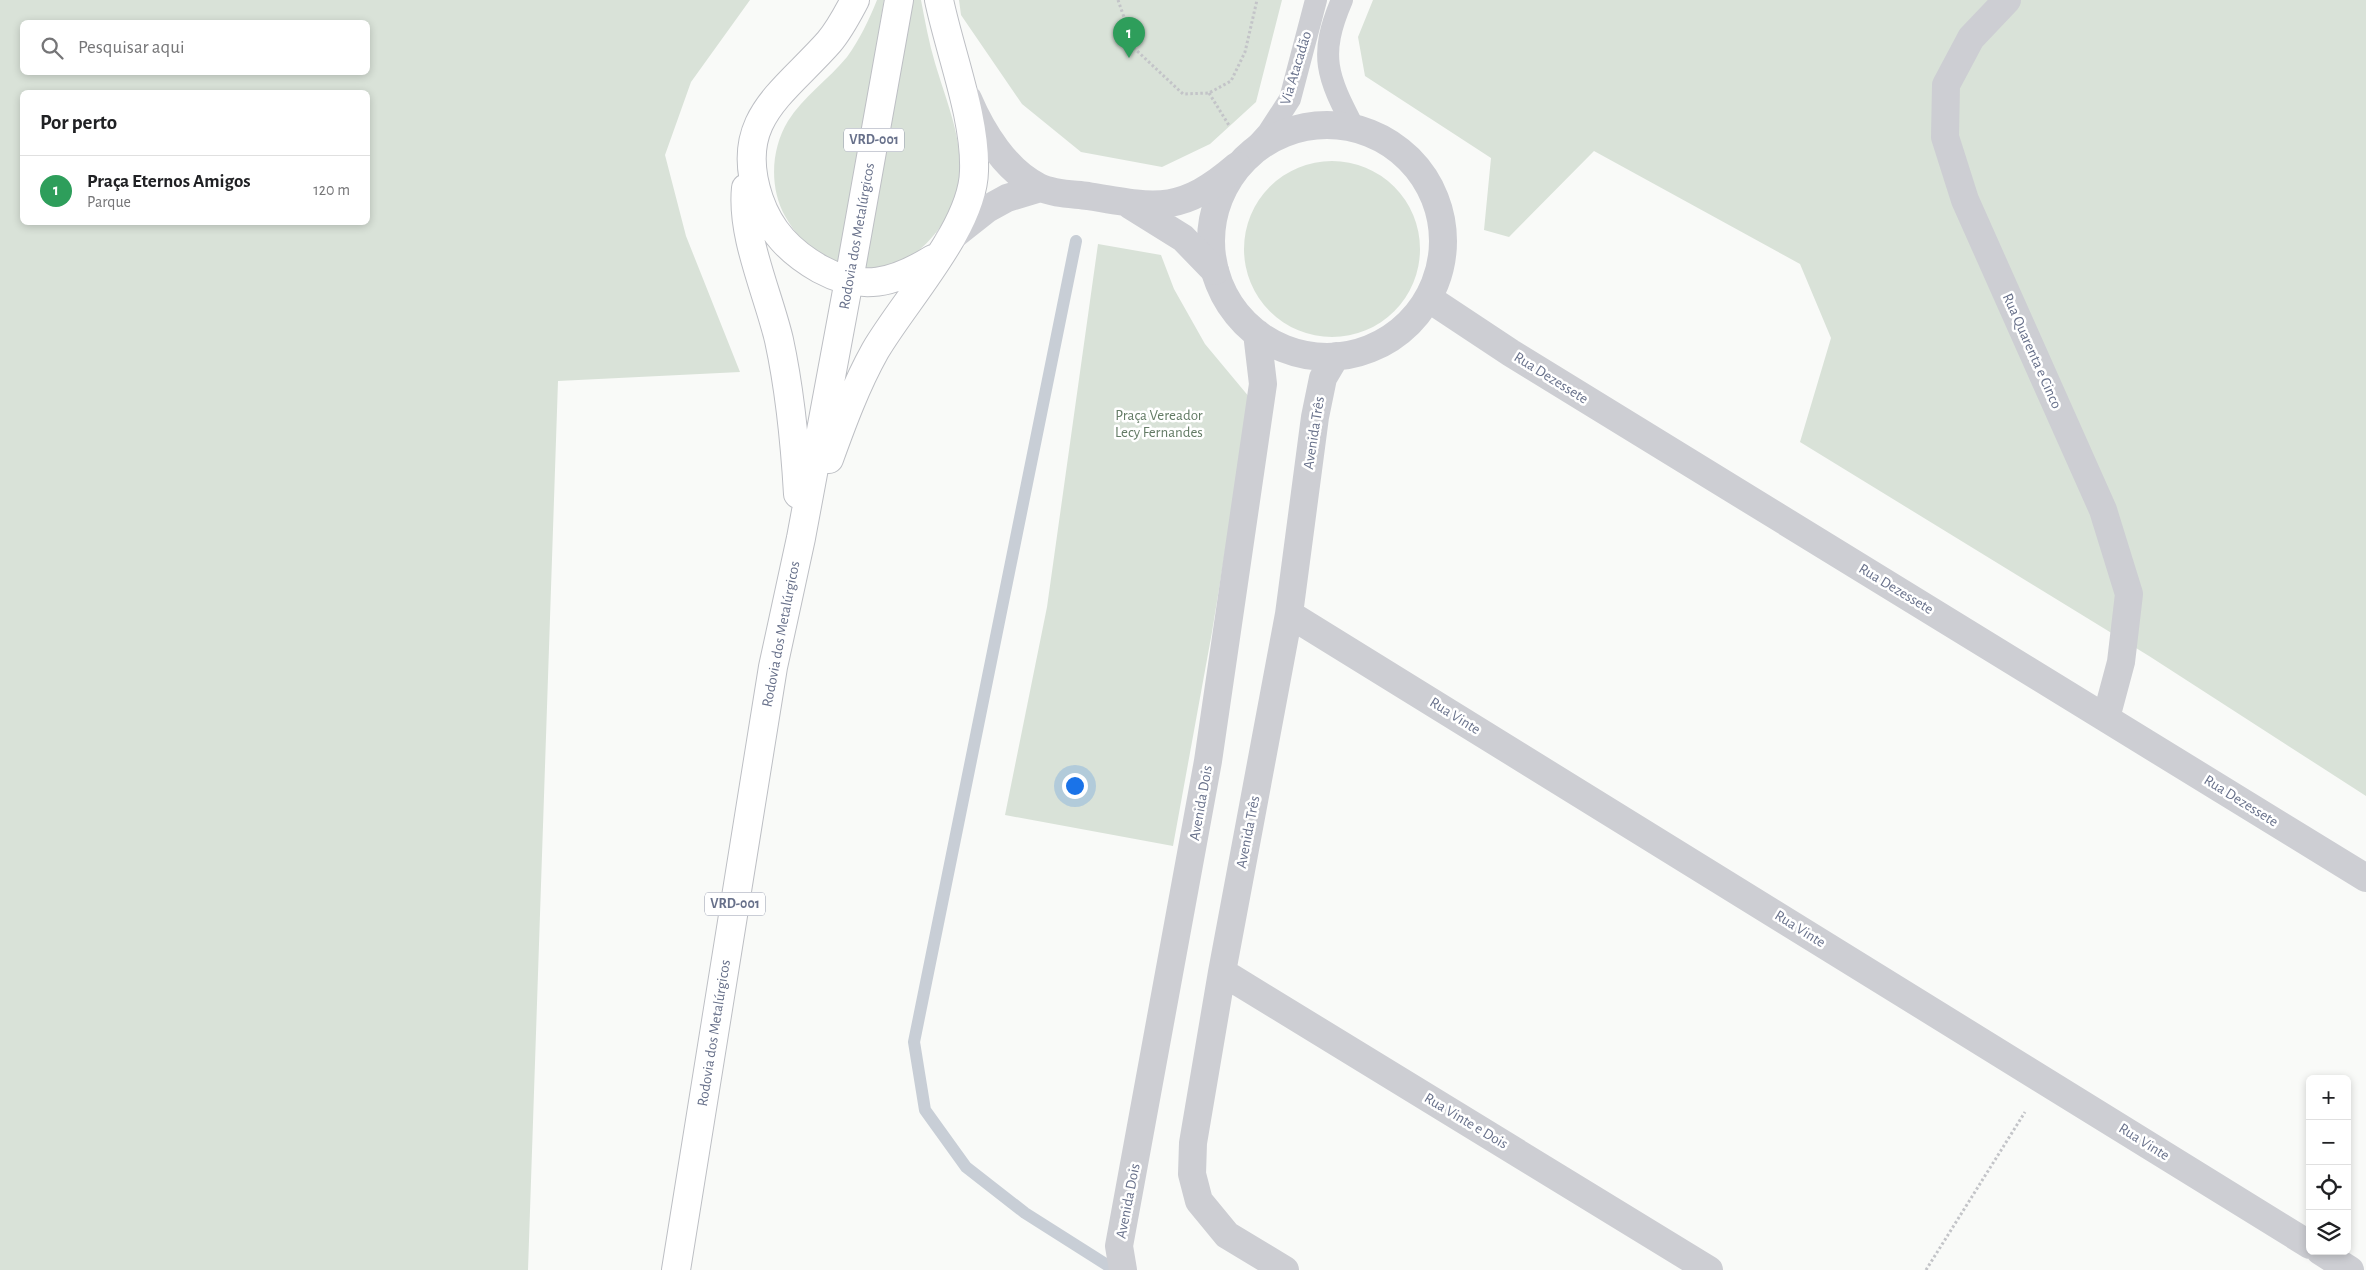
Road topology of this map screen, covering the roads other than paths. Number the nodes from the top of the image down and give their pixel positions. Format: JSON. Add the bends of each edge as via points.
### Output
{"nodes":[{"id":1,"x":854,"y":0,"type":"edge"},
{"id":2,"x":899,"y":0,"type":"edge"},
{"id":3,"x":940,"y":0,"type":"edge"},
{"id":4,"x":1316,"y":0,"type":"edge"},
{"id":5,"x":1342,"y":0,"type":"edge"},
{"id":6,"x":2007,"y":0,"type":"edge"},
{"id":7,"x":957,"y":75,"type":"junction"},
{"id":8,"x":1354,"y":128,"type":"junction"},
{"id":9,"x":750,"y":157,"type":"junction"},
{"id":10,"x":1243,"y":160,"type":"junction"},
{"id":11,"x":1040,"y":188,"type":"junction"},
{"id":12,"x":1127,"y":203,"type":"junction"},
{"id":13,"x":944,"y":247,"type":"junction"},
{"id":14,"x":1215,"y":271,"type":"junction"},
{"id":15,"x":849,"y":280,"type":"junction"},
{"id":16,"x":1428,"y":298,"type":"junction"},
{"id":17,"x":1257,"y":333,"type":"junction"},
{"id":18,"x":1336,"y":356,"type":"junction"},
{"id":19,"x":800,"y":538,"type":"junction"},
{"id":20,"x":1289,"y":614,"type":"junction"},
{"id":21,"x":2106,"y":718,"type":"junction"},
{"id":22,"x":2366,"y":878,"type":"edge"},
{"id":23,"x":1222,"y":972,"type":"junction"},
{"id":24,"x":2306,"y":1243,"type":"edge"},
{"id":25,"x":2326,"y":1255,"type":"edge"},
{"id":26,"x":676,"y":1270,"type":"edge"},
{"id":27,"x":1122,"y":1270,"type":"edge"},
{"id":28,"x":1285,"y":1270,"type":"edge"},
{"id":29,"x":1709,"y":1270,"type":"edge"},
{"id":30,"x":2350,"y":1270,"type":"edge"}],
"edges":[{"from":1,"to":9,"type":"main road","via":[[846,18],[829,41],[768,105],[754,131]]},
{"from":2,"to":15,"type":"main road","name":"Rodovia dos Metalúrgicos","number":"VRD-001"},
{"from":3,"to":7,"type":"main road"},
{"from":4,"to":10,"type":"lane","name":"Via Atacadão","via":[[1290,99],[1268,133]]},
{"from":5,"to":8,"type":"lane","name":"Via Atacadão","via":[[1327,46],[1326,60]]},
{"from":6,"to":21,"type":"street","name":"Rua Quarenta e Cinco","via":[[1971,38],[1946,85],[1945,137],[1965,200],[2103,510],[2129,594],[2121,662]]},
{"from":7,"to":11,"type":"street","via":[[989,140],[1021,175]]},
{"from":7,"to":13,"type":"main road","via":[[972,137],[974,173],[969,203]]},
{"from":8,"to":10,"type":"street","via":[[1325,125],[1298,128],[1271,139]]},
{"from":8,"to":16,"type":"street","via":[[1382,139],[1407,157],[1426,181],[1438,209],[1443,239],[1440,270]]},
{"from":9,"to":15,"type":"main road","via":[[754,184],[764,213],[780,239],[820,269]]},
{"from":9,"to":19,"type":"main road","via":[[747,217],[789,390]]},
{"from":10,"to":12,"type":"street","via":[[1220,181],[1190,199],[1156,206]]},
{"from":10,"to":14,"type":"street","via":[[1225,185],[1217,205],[1211,249]]},
{"from":11,"to":12,"type":"street"},
{"from":11,"to":13,"type":"street","via":[[994,205]]},
{"from":12,"to":14,"type":"street","via":[[1183,238]]},
{"from":13,"to":15,"type":"main road","via":[[902,277],[881,283]]},
{"from":13,"to":19,"type":"main road","via":[[874,352],[854,395]]},
{"from":14,"to":17,"type":"street","via":[[1234,309]]},
{"from":15,"to":19,"type":"main road","name":"Rodovia dos Metalúrgicos"},
{"from":16,"to":18,"type":"street","via":[[1418,314],[1390,339],[1373,348]]},
{"from":16,"to":21,"type":"street","name":"Rua Dezessete","via":[[1511,353]]},
{"from":17,"to":18,"type":"street","via":[[1295,352]]},
{"from":17,"to":27,"type":"street","name":"Avenida Dois","via":[[1263,384],[1208,761],[1120,1246]]},
{"from":18,"to":20,"type":"street","name":"Avenida Três","via":[[1323,378],[1315,416]]},
{"from":19,"to":26,"type":"main road","name":"Rodovia dos Metalúrgicos","number":"VRD-001","via":[[772,668]]},
{"from":20,"to":23,"type":"street","name":"Avenida Três"},
{"from":20,"to":24,"type":"street","name":"Rua Vinte"},
{"from":21,"to":22,"type":"street","name":"Rua Dezessete"},
{"from":23,"to":28,"type":"street","name":"Avenida Três","via":[[1193,1143],[1192,1174],[1199,1201],[1227,1235]]},
{"from":23,"to":29,"type":"street","name":"Rua Vinte e Dois"},
{"from":25,"to":30,"type":"street"}]}
